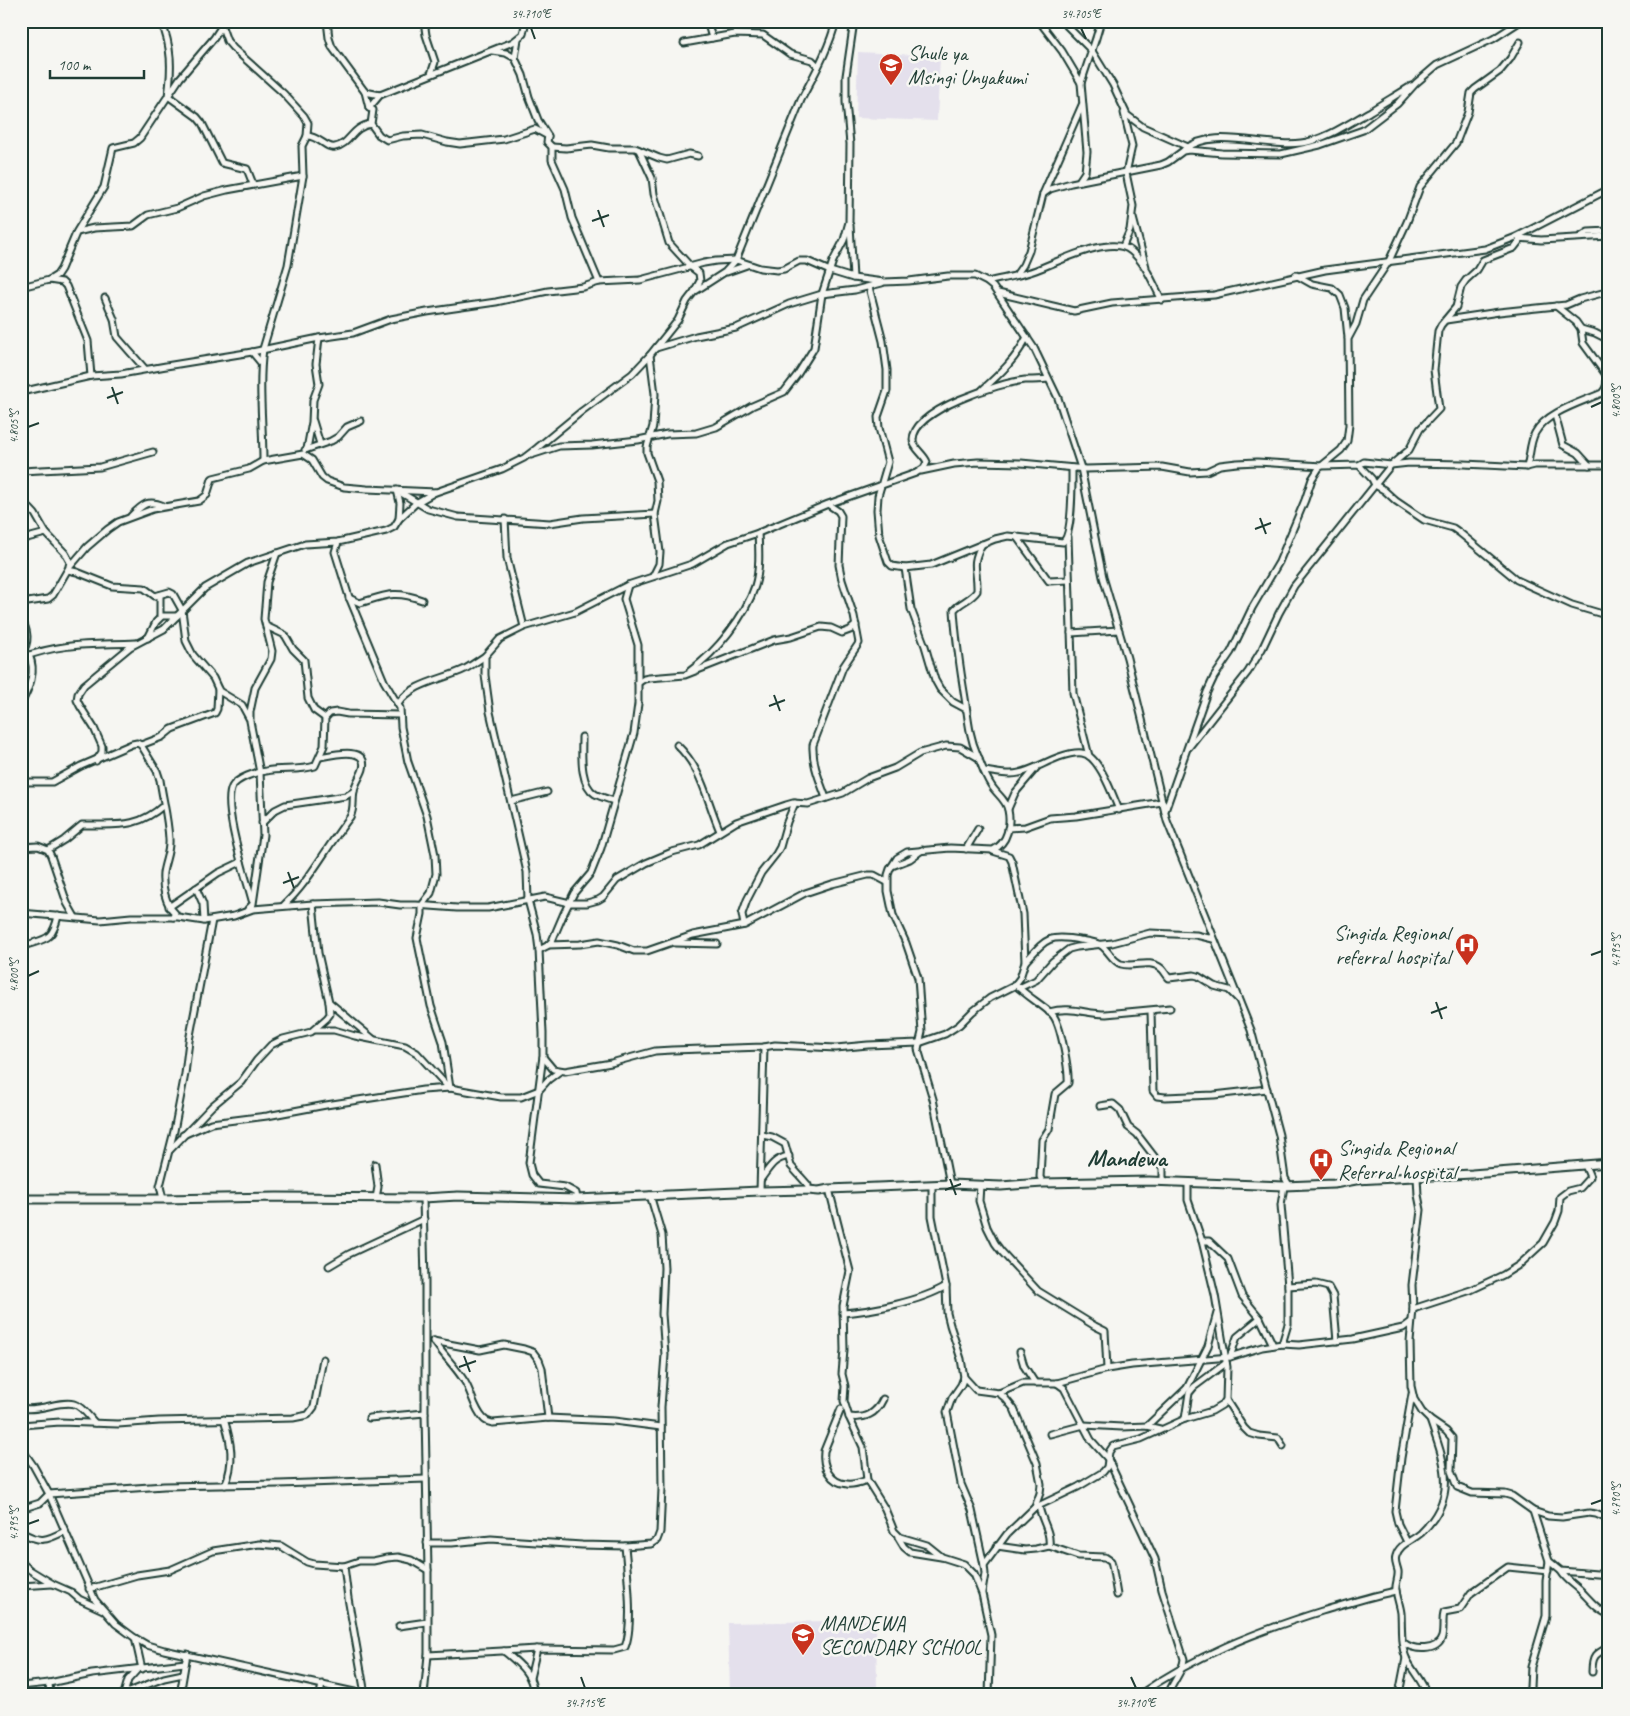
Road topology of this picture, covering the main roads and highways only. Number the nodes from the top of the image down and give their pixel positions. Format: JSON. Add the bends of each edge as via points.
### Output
{"nodes":[{"id":1,"x":1609,"y":1163,"type":"edge"},
{"id":2,"x":21,"y":1199,"type":"edge"}],
"edges":[{"from":1,"to":2,"type":"main road","via":[[1286,1186],[1166,1182],[950,1184],[577,1199],[458,1196]]}]}
